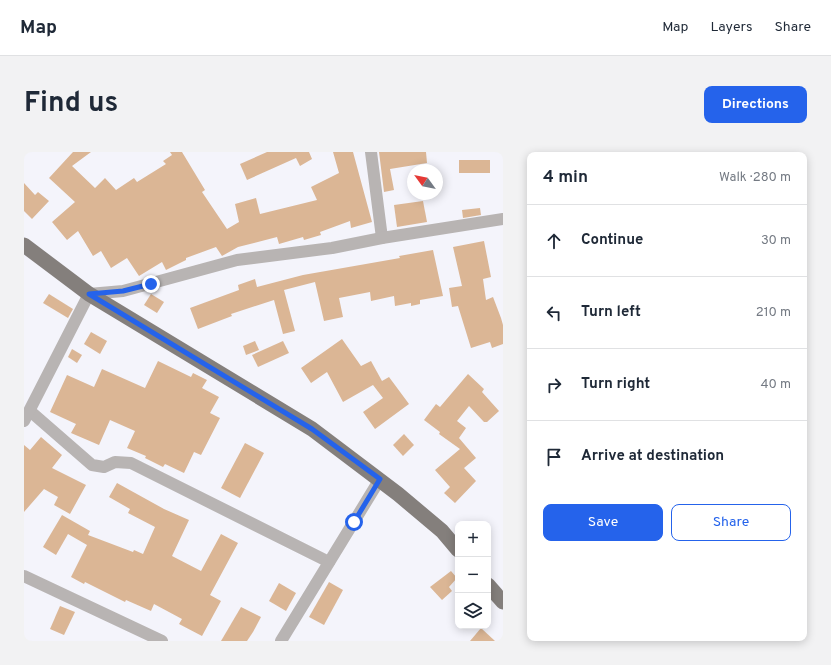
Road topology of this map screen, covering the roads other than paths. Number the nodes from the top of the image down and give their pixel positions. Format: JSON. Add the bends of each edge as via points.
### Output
{"nodes":[{"id":1,"x":371,"y":152,"type":"edge"},
{"id":2,"x":503,"y":219,"type":"edge"},
{"id":3,"x":382,"y":238,"type":"junction"},
{"id":4,"x":24,"y":246,"type":"edge"},
{"id":5,"x":89,"y":294,"type":"junction"},
{"id":6,"x":27,"y":416,"type":"edge"},
{"id":7,"x":380,"y":479,"type":"junction"},
{"id":8,"x":455,"y":546,"type":"edge"},
{"id":9,"x":329,"y":562,"type":"junction"},
{"id":10,"x":24,"y":576,"type":"edge"},
{"id":11,"x":491,"y":588,"type":"edge"},
{"id":12,"x":503,"y":602,"type":"edge"},
{"id":13,"x":162,"y":641,"type":"edge"},
{"id":14,"x":281,"y":641,"type":"edge"}],
"edges":[{"from":1,"to":3,"type":"street"},
{"from":2,"to":3,"type":"street"},
{"from":3,"to":5,"type":"street","via":[[332,248],[236,260],[123,291]]},
{"from":4,"to":5,"type":"main road"},
{"from":5,"to":6,"type":"street"},
{"from":5,"to":7,"type":"main road","via":[[312,429]]},
{"from":6,"to":9,"type":"street","via":[[92,465],[104,467],[115,462],[131,463]]},
{"from":7,"to":8,"type":"main road","via":[[442,531]]},
{"from":7,"to":9,"type":"street"},
{"from":9,"to":14,"type":"street"},
{"from":10,"to":13,"type":"street"},
{"from":11,"to":12,"type":"main road"}]}
